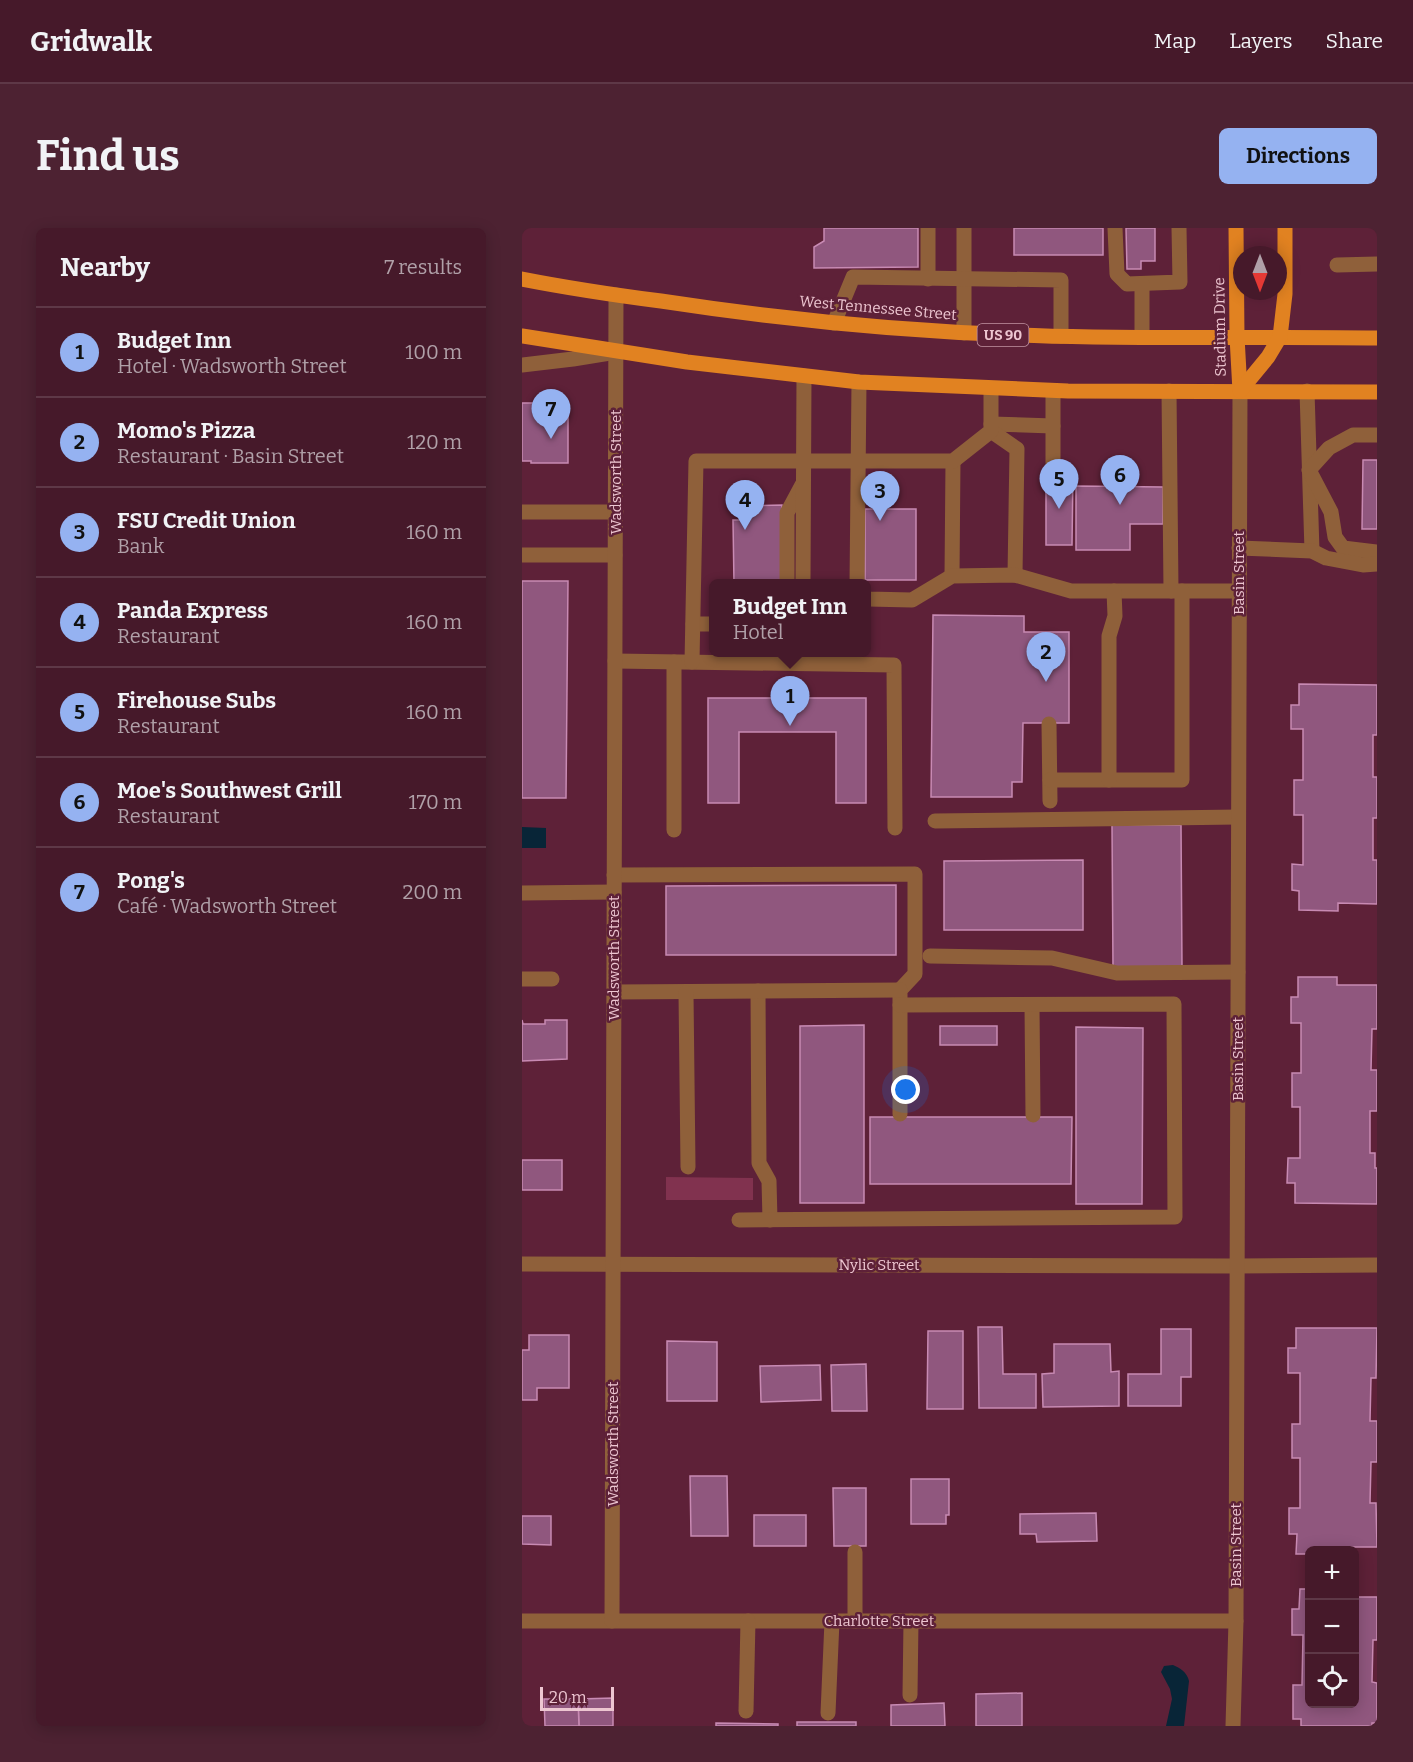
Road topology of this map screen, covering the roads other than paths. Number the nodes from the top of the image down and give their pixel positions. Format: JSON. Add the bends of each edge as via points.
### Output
{"nodes":[{"id":1,"x":928,"y":228,"type":"edge"},
{"id":2,"x":964,"y":228,"type":"edge"},
{"id":3,"x":1115,"y":228,"type":"edge"},
{"id":4,"x":1179,"y":228,"type":"edge"},
{"id":5,"x":1236,"y":228,"type":"edge"},
{"id":6,"x":1285,"y":228,"type":"edge"},
{"id":7,"x":1337,"y":264,"type":"dead end"},
{"id":8,"x":1377,"y":264,"type":"edge"},
{"id":9,"x":522,"y":279,"type":"edge"},
{"id":10,"x":928,"y":279,"type":"junction"},
{"id":11,"x":964,"y":279,"type":"junction"},
{"id":12,"x":1142,"y":284,"type":"junction"},
{"id":13,"x":616,"y":295,"type":"junction"},
{"id":14,"x":834,"y":323,"type":"junction"},
{"id":15,"x":964,"y":333,"type":"junction"},
{"id":16,"x":522,"y":336,"type":"edge"},
{"id":17,"x":1061,"y":336,"type":"junction"},
{"id":18,"x":1142,"y":337,"type":"junction"},
{"id":19,"x":1237,"y":337,"type":"junction"},
{"id":20,"x":1280,"y":337,"type":"junction"},
{"id":21,"x":1377,"y":338,"type":"edge"},
{"id":22,"x":616,"y":352,"type":"junction"},
{"id":23,"x":522,"y":365,"type":"edge"},
{"id":24,"x":804,"y":376,"type":"junction"},
{"id":25,"x":859,"y":382,"type":"junction"},
{"id":26,"x":991,"y":389,"type":"junction"},
{"id":27,"x":1053,"y":391,"type":"junction"},
{"id":28,"x":1169,"y":392,"type":"junction"},
{"id":29,"x":1240,"y":392,"type":"junction"},
{"id":30,"x":1307,"y":392,"type":"junction"},
{"id":31,"x":1377,"y":392,"type":"edge"},
{"id":32,"x":1053,"y":426,"type":"junction"},
{"id":33,"x":991,"y":428,"type":"junction"},
{"id":34,"x":1377,"y":435,"type":"edge"},
{"id":35,"x":804,"y":461,"type":"junction"},
{"id":36,"x":858,"y":461,"type":"junction"},
{"id":37,"x":952,"y":461,"type":"junction"},
{"id":38,"x":1053,"y":463,"type":"dead end"},
{"id":39,"x":1309,"y":470,"type":"junction"},
{"id":40,"x":803,"y":484,"type":"junction"},
{"id":41,"x":522,"y":512,"type":"edge"},
{"id":42,"x":616,"y":512,"type":"junction"},
{"id":43,"x":1239,"y":548,"type":"junction"},
{"id":44,"x":1312,"y":551,"type":"junction"},
{"id":45,"x":1377,"y":552,"type":"edge"},
{"id":46,"x":522,"y":555,"type":"edge"},
{"id":47,"x":615,"y":555,"type":"junction"},
{"id":48,"x":1377,"y":564,"type":"edge"},
{"id":49,"x":1015,"y":575,"type":"junction"},
{"id":50,"x":952,"y":576,"type":"junction"},
{"id":51,"x":787,"y":579,"type":"edge"},
{"id":52,"x":803,"y":579,"type":"edge"},
{"id":53,"x":857,"y":579,"type":"edge"},
{"id":54,"x":1114,"y":591,"type":"junction"},
{"id":55,"x":1176,"y":591,"type":"junction"},
{"id":56,"x":1239,"y":591,"type":"junction"},
{"id":57,"x":871,"y":598,"type":"edge"},
{"id":58,"x":693,"y":624,"type":"junction"},
{"id":59,"x":709,"y":624,"type":"edge"},
{"id":60,"x":615,"y":661,"type":"junction"},
{"id":61,"x":674,"y":662,"type":"junction"},
{"id":62,"x":692,"y":662,"type":"junction"},
{"id":63,"x":1049,"y":724,"type":"dead end"},
{"id":64,"x":1050,"y":780,"type":"junction"},
{"id":65,"x":1109,"y":780,"type":"junction"},
{"id":66,"x":1050,"y":801,"type":"dead end"},
{"id":67,"x":1238,"y":817,"type":"junction"},
{"id":68,"x":935,"y":821,"type":"dead end"},
{"id":69,"x":895,"y":828,"type":"dead end"},
{"id":70,"x":674,"y":830,"type":"dead end"},
{"id":71,"x":614,"y":875,"type":"junction"},
{"id":72,"x":614,"y":892,"type":"junction"},
{"id":73,"x":522,"y":893,"type":"edge"},
{"id":74,"x":930,"y":956,"type":"dead end"},
{"id":75,"x":1238,"y":972,"type":"junction"},
{"id":76,"x":522,"y":979,"type":"edge"},
{"id":77,"x":552,"y":979,"type":"dead end"},
{"id":78,"x":758,"y":991,"type":"junction"},
{"id":79,"x":614,"y":992,"type":"junction"},
{"id":80,"x":686,"y":993,"type":"junction"},
{"id":81,"x":900,"y":998,"type":"junction"},
{"id":82,"x":1032,"y":1005,"type":"junction"},
{"id":83,"x":900,"y":1114,"type":"dead end"},
{"id":84,"x":1033,"y":1115,"type":"dead end"},
{"id":85,"x":688,"y":1167,"type":"dead end"},
{"id":86,"x":739,"y":1220,"type":"dead end"},
{"id":87,"x":770,"y":1220,"type":"junction"},
{"id":88,"x":522,"y":1264,"type":"edge"},
{"id":89,"x":613,"y":1264,"type":"junction"},
{"id":90,"x":1377,"y":1264,"type":"edge"},
{"id":91,"x":1237,"y":1266,"type":"junction"},
{"id":92,"x":855,"y":1552,"type":"dead end"},
{"id":93,"x":522,"y":1621,"type":"edge"},
{"id":94,"x":612,"y":1621,"type":"junction"},
{"id":95,"x":748,"y":1621,"type":"junction"},
{"id":96,"x":832,"y":1621,"type":"junction"},
{"id":97,"x":855,"y":1621,"type":"junction"},
{"id":98,"x":911,"y":1621,"type":"junction"},
{"id":99,"x":1236,"y":1621,"type":"junction"},
{"id":100,"x":910,"y":1695,"type":"dead end"},
{"id":101,"x":746,"y":1711,"type":"dead end"},
{"id":102,"x":828,"y":1713,"type":"dead end"},
{"id":103,"x":1233,"y":1726,"type":"edge"}],
"edges":[{"from":1,"to":10,"type":"street"},
{"from":2,"to":11,"type":"street"},
{"from":3,"to":12,"type":"street","via":[[1117,274],[1127,284]]},
{"from":4,"to":12,"type":"street","via":[[1180,282]]},
{"from":5,"to":19,"type":"main road","name":"Stadium Drive"},
{"from":6,"to":20,"type":"main road","name":"Stadium Drive","via":[[1285,294]]},
{"from":7,"to":8,"type":"street"},
{"from":9,"to":13,"type":"main road","name":"West Tennessee Street","number":"US 90"},
{"from":10,"to":11,"type":"street"},
{"from":10,"to":14,"type":"street","via":[[854,277]]},
{"from":11,"to":15,"type":"street"},
{"from":11,"to":17,"type":"street","via":[[1061,279]]},
{"from":12,"to":18,"type":"street"},
{"from":13,"to":14,"type":"main road","name":"West Tennessee Street","number":"US 90"},
{"from":13,"to":22,"type":"street","name":"Wadsworth Street"},
{"from":14,"to":15,"type":"main road","name":"West Tennessee Street","number":"US 90"},
{"from":15,"to":17,"type":"main road","name":"West Tennessee Street","number":"US 90"},
{"from":16,"to":22,"type":"main road"},
{"from":17,"to":18,"type":"main road","name":"West Tennessee Street","number":"US 90"},
{"from":18,"to":19,"type":"main road","name":"West Tennessee Street","number":"US 90"},
{"from":19,"to":20,"type":"main road","name":"West Tennessee Street","number":"US 90"},
{"from":19,"to":29,"type":"main road","name":"Stadium Drive"},
{"from":20,"to":21,"type":"main road","name":"West Tennessee Street","number":"US 90"},
{"from":20,"to":29,"type":"main road","name":"Stadium Drive"},
{"from":22,"to":23,"type":"street"},
{"from":22,"to":24,"type":"main road"},
{"from":22,"to":42,"type":"street","name":"Wadsworth Street"},
{"from":24,"to":25,"type":"main road"},
{"from":24,"to":35,"type":"street"},
{"from":25,"to":26,"type":"main road"},
{"from":25,"to":36,"type":"street"},
{"from":26,"to":27,"type":"main road"},
{"from":26,"to":33,"type":"street"},
{"from":27,"to":28,"type":"main road"},
{"from":27,"to":32,"type":"street"},
{"from":28,"to":29,"type":"main road"},
{"from":28,"to":55,"type":"street"},
{"from":29,"to":30,"type":"main road"},
{"from":29,"to":43,"type":"street","name":"Basin Street"},
{"from":30,"to":31,"type":"main road"},
{"from":30,"to":39,"type":"street"},
{"from":32,"to":33,"type":"street"},
{"from":32,"to":38,"type":"street"},
{"from":33,"to":37,"type":"street"},
{"from":33,"to":49,"type":"street","via":[[1017,449]]},
{"from":34,"to":39,"type":"street","via":[[1353,435],[1329,448]]},
{"from":35,"to":36,"type":"street"},
{"from":35,"to":40,"type":"street"},
{"from":35,"to":58,"type":"street","via":[[696,461]]},
{"from":36,"to":37,"type":"street"},
{"from":36,"to":53,"type":"street"},
{"from":37,"to":50,"type":"street"},
{"from":39,"to":44,"type":"street"},
{"from":39,"to":45,"type":"street","via":[[1331,512],[1335,537],[1342,548]]},
{"from":40,"to":51,"type":"street","via":[[787,513]]},
{"from":40,"to":52,"type":"street"},
{"from":41,"to":42,"type":"street"},
{"from":42,"to":47,"type":"street","name":"Wadsworth Street"},
{"from":43,"to":44,"type":"street"},
{"from":43,"to":56,"type":"street","name":"Basin Street"},
{"from":44,"to":48,"type":"street","via":[[1326,558]]},
{"from":46,"to":47,"type":"street"},
{"from":47,"to":60,"type":"street","name":"Wadsworth Street"},
{"from":49,"to":50,"type":"street"},
{"from":49,"to":54,"type":"street","via":[[1071,591]]},
{"from":50,"to":57,"type":"street","via":[[912,600]]},
{"from":54,"to":55,"type":"street"},
{"from":54,"to":65,"type":"street","via":[[1109,636]]},
{"from":55,"to":56,"type":"street"},
{"from":55,"to":65,"type":"street","via":[[1182,780]]},
{"from":56,"to":67,"type":"street","name":"Basin Street"},
{"from":58,"to":59,"type":"street"},
{"from":58,"to":62,"type":"street"},
{"from":60,"to":61,"type":"street"},
{"from":60,"to":71,"type":"street","name":"Wadsworth Street"},
{"from":61,"to":62,"type":"street"},
{"from":61,"to":70,"type":"street"},
{"from":62,"to":69,"type":"street","via":[[894,665]]},
{"from":63,"to":64,"type":"street"},
{"from":64,"to":65,"type":"street"},
{"from":64,"to":66,"type":"street"},
{"from":67,"to":68,"type":"street"},
{"from":67,"to":75,"type":"street","name":"Basin Street"},
{"from":71,"to":72,"type":"street","name":"Wadsworth Street"},
{"from":71,"to":81,"type":"street","via":[[915,874],[915,974]]},
{"from":72,"to":73,"type":"street"},
{"from":72,"to":79,"type":"street","name":"Wadsworth Street"},
{"from":74,"to":75,"type":"street","via":[[1052,958],[1117,973]]},
{"from":75,"to":91,"type":"street","name":"Basin Street"},
{"from":76,"to":77,"type":"street"},
{"from":78,"to":80,"type":"street"},
{"from":78,"to":81,"type":"street"},
{"from":78,"to":87,"type":"street","via":[[759,1163],[769,1181]]},
{"from":79,"to":80,"type":"street"},
{"from":79,"to":89,"type":"street","name":"Wadsworth Street"},
{"from":80,"to":85,"type":"street"},
{"from":81,"to":82,"type":"street"},
{"from":81,"to":83,"type":"street"},
{"from":82,"to":84,"type":"street"},
{"from":82,"to":87,"type":"street","via":[[1174,1004],[1175,1218]]},
{"from":86,"to":87,"type":"street"},
{"from":88,"to":89,"type":"street","name":"Nylic Street"},
{"from":89,"to":91,"type":"street","name":"Nylic Street"},
{"from":89,"to":94,"type":"street","name":"Wadsworth Street"},
{"from":90,"to":91,"type":"street","name":"Nylic Street"},
{"from":91,"to":99,"type":"street","name":"Basin Street"},
{"from":92,"to":97,"type":"street"},
{"from":93,"to":94,"type":"street","name":"Charlotte Street"},
{"from":94,"to":95,"type":"street","name":"Charlotte Street"},
{"from":95,"to":96,"type":"street","name":"Charlotte Street"},
{"from":95,"to":101,"type":"street"},
{"from":96,"to":97,"type":"street","name":"Charlotte Street"},
{"from":96,"to":102,"type":"street"},
{"from":97,"to":98,"type":"street","name":"Charlotte Street"},
{"from":98,"to":99,"type":"street","name":"Charlotte Street"},
{"from":98,"to":100,"type":"street"},
{"from":99,"to":103,"type":"street","name":"Basin Street"}]}
